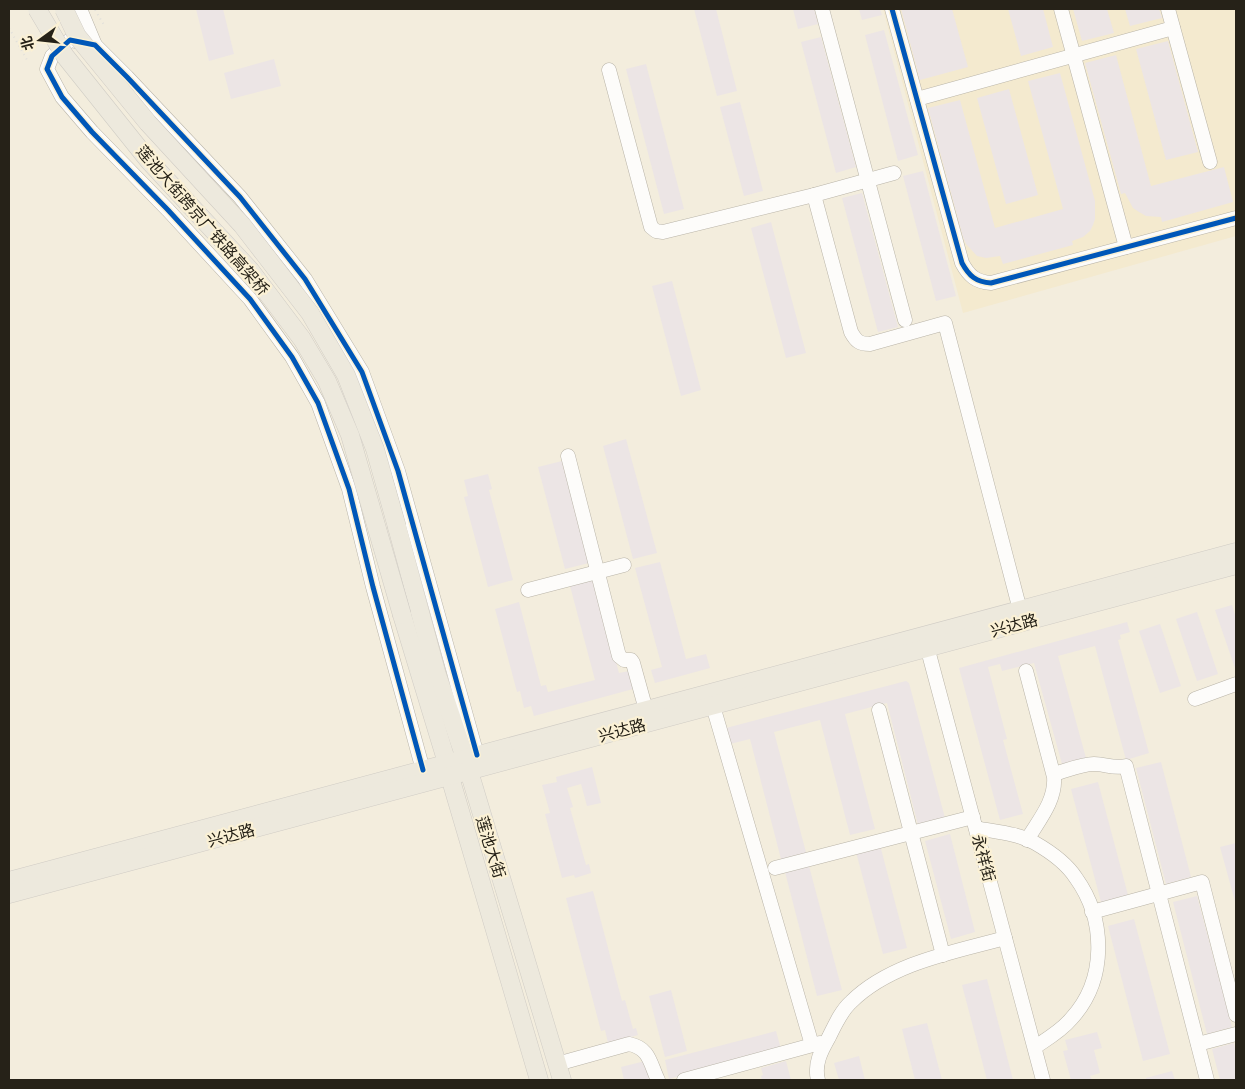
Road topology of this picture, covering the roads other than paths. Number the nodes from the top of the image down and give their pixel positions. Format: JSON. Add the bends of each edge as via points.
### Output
{"nodes":[{"id":1,"x":37,"y":9,"type":"edge"},
{"id":2,"x":64,"y":9,"type":"edge"},
{"id":3,"x":80,"y":9,"type":"edge"},
{"id":4,"x":822,"y":9,"type":"edge"},
{"id":5,"x":892,"y":9,"type":"edge"},
{"id":6,"x":1061,"y":9,"type":"edge"},
{"id":7,"x":1168,"y":9,"type":"edge"},
{"id":8,"x":1174,"y":28,"type":"junction"},
{"id":9,"x":94,"y":45,"type":"junction"},
{"id":10,"x":1074,"y":56,"type":"junction"},
{"id":11,"x":609,"y":70,"type":"dead end"},
{"id":12,"x":917,"y":99,"type":"junction"},
{"id":13,"x":1210,"y":162,"type":"dead end"},
{"id":14,"x":894,"y":173,"type":"dead end"},
{"id":15,"x":867,"y":180,"type":"junction"},
{"id":16,"x":814,"y":195,"type":"junction"},
{"id":17,"x":1236,"y":218,"type":"edge"},
{"id":18,"x":1126,"y":247,"type":"junction"},
{"id":19,"x":905,"y":320,"type":"dead end"},
{"id":20,"x":568,"y":456,"type":"dead end"},
{"id":21,"x":1236,"y":552,"type":"edge"},
{"id":22,"x":624,"y":565,"type":"dead end"},
{"id":23,"x":1236,"y":566,"type":"edge"},
{"id":24,"x":598,"y":572,"type":"junction"},
{"id":25,"x":528,"y":590,"type":"dead end"},
{"id":26,"x":1020,"y":610,"type":"junction"},
{"id":27,"x":420,"y":614,"type":"joint"},
{"id":28,"x":402,"y":615,"type":"joint"},
{"id":29,"x":926,"y":642,"type":"junction"},
{"id":30,"x":1026,"y":671,"type":"dead end"},
{"id":31,"x":1236,"y":686,"type":"edge"},
{"id":32,"x":1195,"y":699,"type":"dead end"},
{"id":33,"x":713,"y":706,"type":"junction"},
{"id":34,"x":646,"y":710,"type":"junction"},
{"id":35,"x":879,"y":710,"type":"dead end"},
{"id":36,"x":470,"y":762,"type":"junction"},
{"id":37,"x":423,"y":770,"type":"junction"},
{"id":38,"x":448,"y":770,"type":"junction"},
{"id":39,"x":1054,"y":774,"type":"junction"},
{"id":40,"x":975,"y":823,"type":"junction"},
{"id":41,"x":911,"y":833,"type":"junction"},
{"id":42,"x":1027,"y":840,"type":"junction"},
{"id":43,"x":776,"y":868,"type":"dead end"},
{"id":44,"x":9,"y":881,"type":"edge"},
{"id":45,"x":9,"y":894,"type":"edge"},
{"id":46,"x":1159,"y":894,"type":"junction"},
{"id":47,"x":1092,"y":912,"type":"junction"},
{"id":48,"x":1005,"y":938,"type":"junction"},
{"id":49,"x":943,"y":955,"type":"junction"},
{"id":50,"x":1236,"y":1015,"type":"edge"},
{"id":51,"x":1236,"y":1034,"type":"edge"},
{"id":52,"x":827,"y":1041,"type":"junction"},
{"id":53,"x":1198,"y":1044,"type":"junction"},
{"id":54,"x":812,"y":1045,"type":"junction"},
{"id":55,"x":1034,"y":1047,"type":"junction"},
{"id":56,"x":559,"y":1072,"type":"edge"},
{"id":57,"x":538,"y":1080,"type":"edge"},
{"id":58,"x":658,"y":1080,"type":"edge"},
{"id":59,"x":684,"y":1080,"type":"edge"},
{"id":60,"x":818,"y":1080,"type":"edge"},
{"id":61,"x":1043,"y":1080,"type":"edge"},
{"id":62,"x":1207,"y":1080,"type":"edge"}],
"edges":[{"from":1,"to":28,"type":"main road","name":"莲池大街跨京广铁路高架桥","bridge":true,"via":[[65,56],[149,161],[250,270],[302,339],[326,381],[350,435]]},
{"from":2,"to":27,"type":"main road","name":"莲池大街跨京广铁路高架桥","bridge":true,"via":[[77,36],[148,123],[242,225],[310,313],[346,375],[375,450]]},
{"from":3,"to":9,"type":"street"},
{"from":4,"to":15,"type":"street"},
{"from":5,"to":12,"type":"street"},
{"from":6,"to":10,"type":"street"},
{"from":7,"to":8,"type":"street"},
{"from":8,"to":10,"type":"street"},
{"from":8,"to":13,"type":"street"},
{"from":9,"to":36,"type":"street","via":[[240,197],[305,279],[362,372],[398,471]]},
{"from":9,"to":37,"type":"street","via":[[70,40],[52,56],[47,69],[62,97],[250,299],[292,357],[318,403],[349,490]]},
{"from":10,"to":12,"type":"street"},
{"from":10,"to":18,"type":"street"},
{"from":11,"to":16,"type":"street","via":[[651,227],[656,231],[663,232]]},
{"from":12,"to":18,"type":"street","via":[[962,263],[973,279],[991,282]]},
{"from":14,"to":15,"type":"street"},
{"from":15,"to":16,"type":"street"},
{"from":15,"to":19,"type":"street"},
{"from":16,"to":26,"type":"street","via":[[856,341],[870,344],[945,323]]},
{"from":17,"to":18,"type":"street"},
{"from":20,"to":24,"type":"street"},
{"from":21,"to":26,"type":"main road","name":"兴达路"},
{"from":22,"to":24,"type":"street"},
{"from":23,"to":29,"type":"main road","name":"兴达路"},
{"from":24,"to":25,"type":"street"},
{"from":24,"to":34,"type":"street","via":[[619,656],[633,663]]},
{"from":26,"to":29,"type":"main road","name":"兴达路"},
{"from":27,"to":36,"type":"main road","name":"莲池大街","via":[[437,675]]},
{"from":28,"to":38,"type":"main road","name":"莲池大街"},
{"from":29,"to":33,"type":"main road","name":"兴达路"},
{"from":29,"to":34,"type":"main road","name":"兴达路"},
{"from":29,"to":40,"type":"street","name":"永祥街"},
{"from":30,"to":39,"type":"street"},
{"from":31,"to":32,"type":"street"},
{"from":33,"to":36,"type":"main road","name":"兴达路"},
{"from":33,"to":54,"type":"street"},
{"from":34,"to":36,"type":"main road","name":"兴达路"},
{"from":35,"to":41,"type":"street"},
{"from":36,"to":38,"type":"main road","name":"兴达路"},
{"from":36,"to":56,"type":"main road","name":"莲池大街"},
{"from":37,"to":38,"type":"main road","name":"兴达路"},
{"from":37,"to":44,"type":"main road","name":"兴达路"},
{"from":38,"to":45,"type":"main road","name":"兴达路"},
{"from":38,"to":57,"type":"main road","name":"莲池大街"},
{"from":39,"to":42,"type":"street","via":[[1053,795]]},
{"from":39,"to":46,"type":"street","via":[[1090,764],[1115,768],[1126,766]]},
{"from":40,"to":41,"type":"street"},
{"from":40,"to":42,"type":"street"},
{"from":40,"to":48,"type":"street","name":"永祥街"},
{"from":41,"to":43,"type":"street"},
{"from":41,"to":49,"type":"street"},
{"from":42,"to":47,"type":"street","via":[[1054,857],[1075,876],[1086,893]]},
{"from":46,"to":47,"type":"street"},
{"from":46,"to":50,"type":"street","via":[[1202,882]]},
{"from":46,"to":53,"type":"street"},
{"from":47,"to":55,"type":"street","via":[[1098,938],[1094,982],[1071,1020]]},
{"from":48,"to":49,"type":"street"},
{"from":48,"to":55,"type":"street","name":"永祥街"},
{"from":49,"to":52,"type":"street","via":[[914,964],[864,990],[839,1018]]},
{"from":51,"to":53,"type":"street"},
{"from":52,"to":54,"type":"street"},
{"from":52,"to":60,"type":"street","via":[[817,1064]]},
{"from":53,"to":62,"type":"street"},
{"from":54,"to":59,"type":"street"},
{"from":55,"to":61,"type":"street","name":"永祥街"},
{"from":56,"to":58,"type":"street","via":[[629,1044],[645,1051]]}]}
